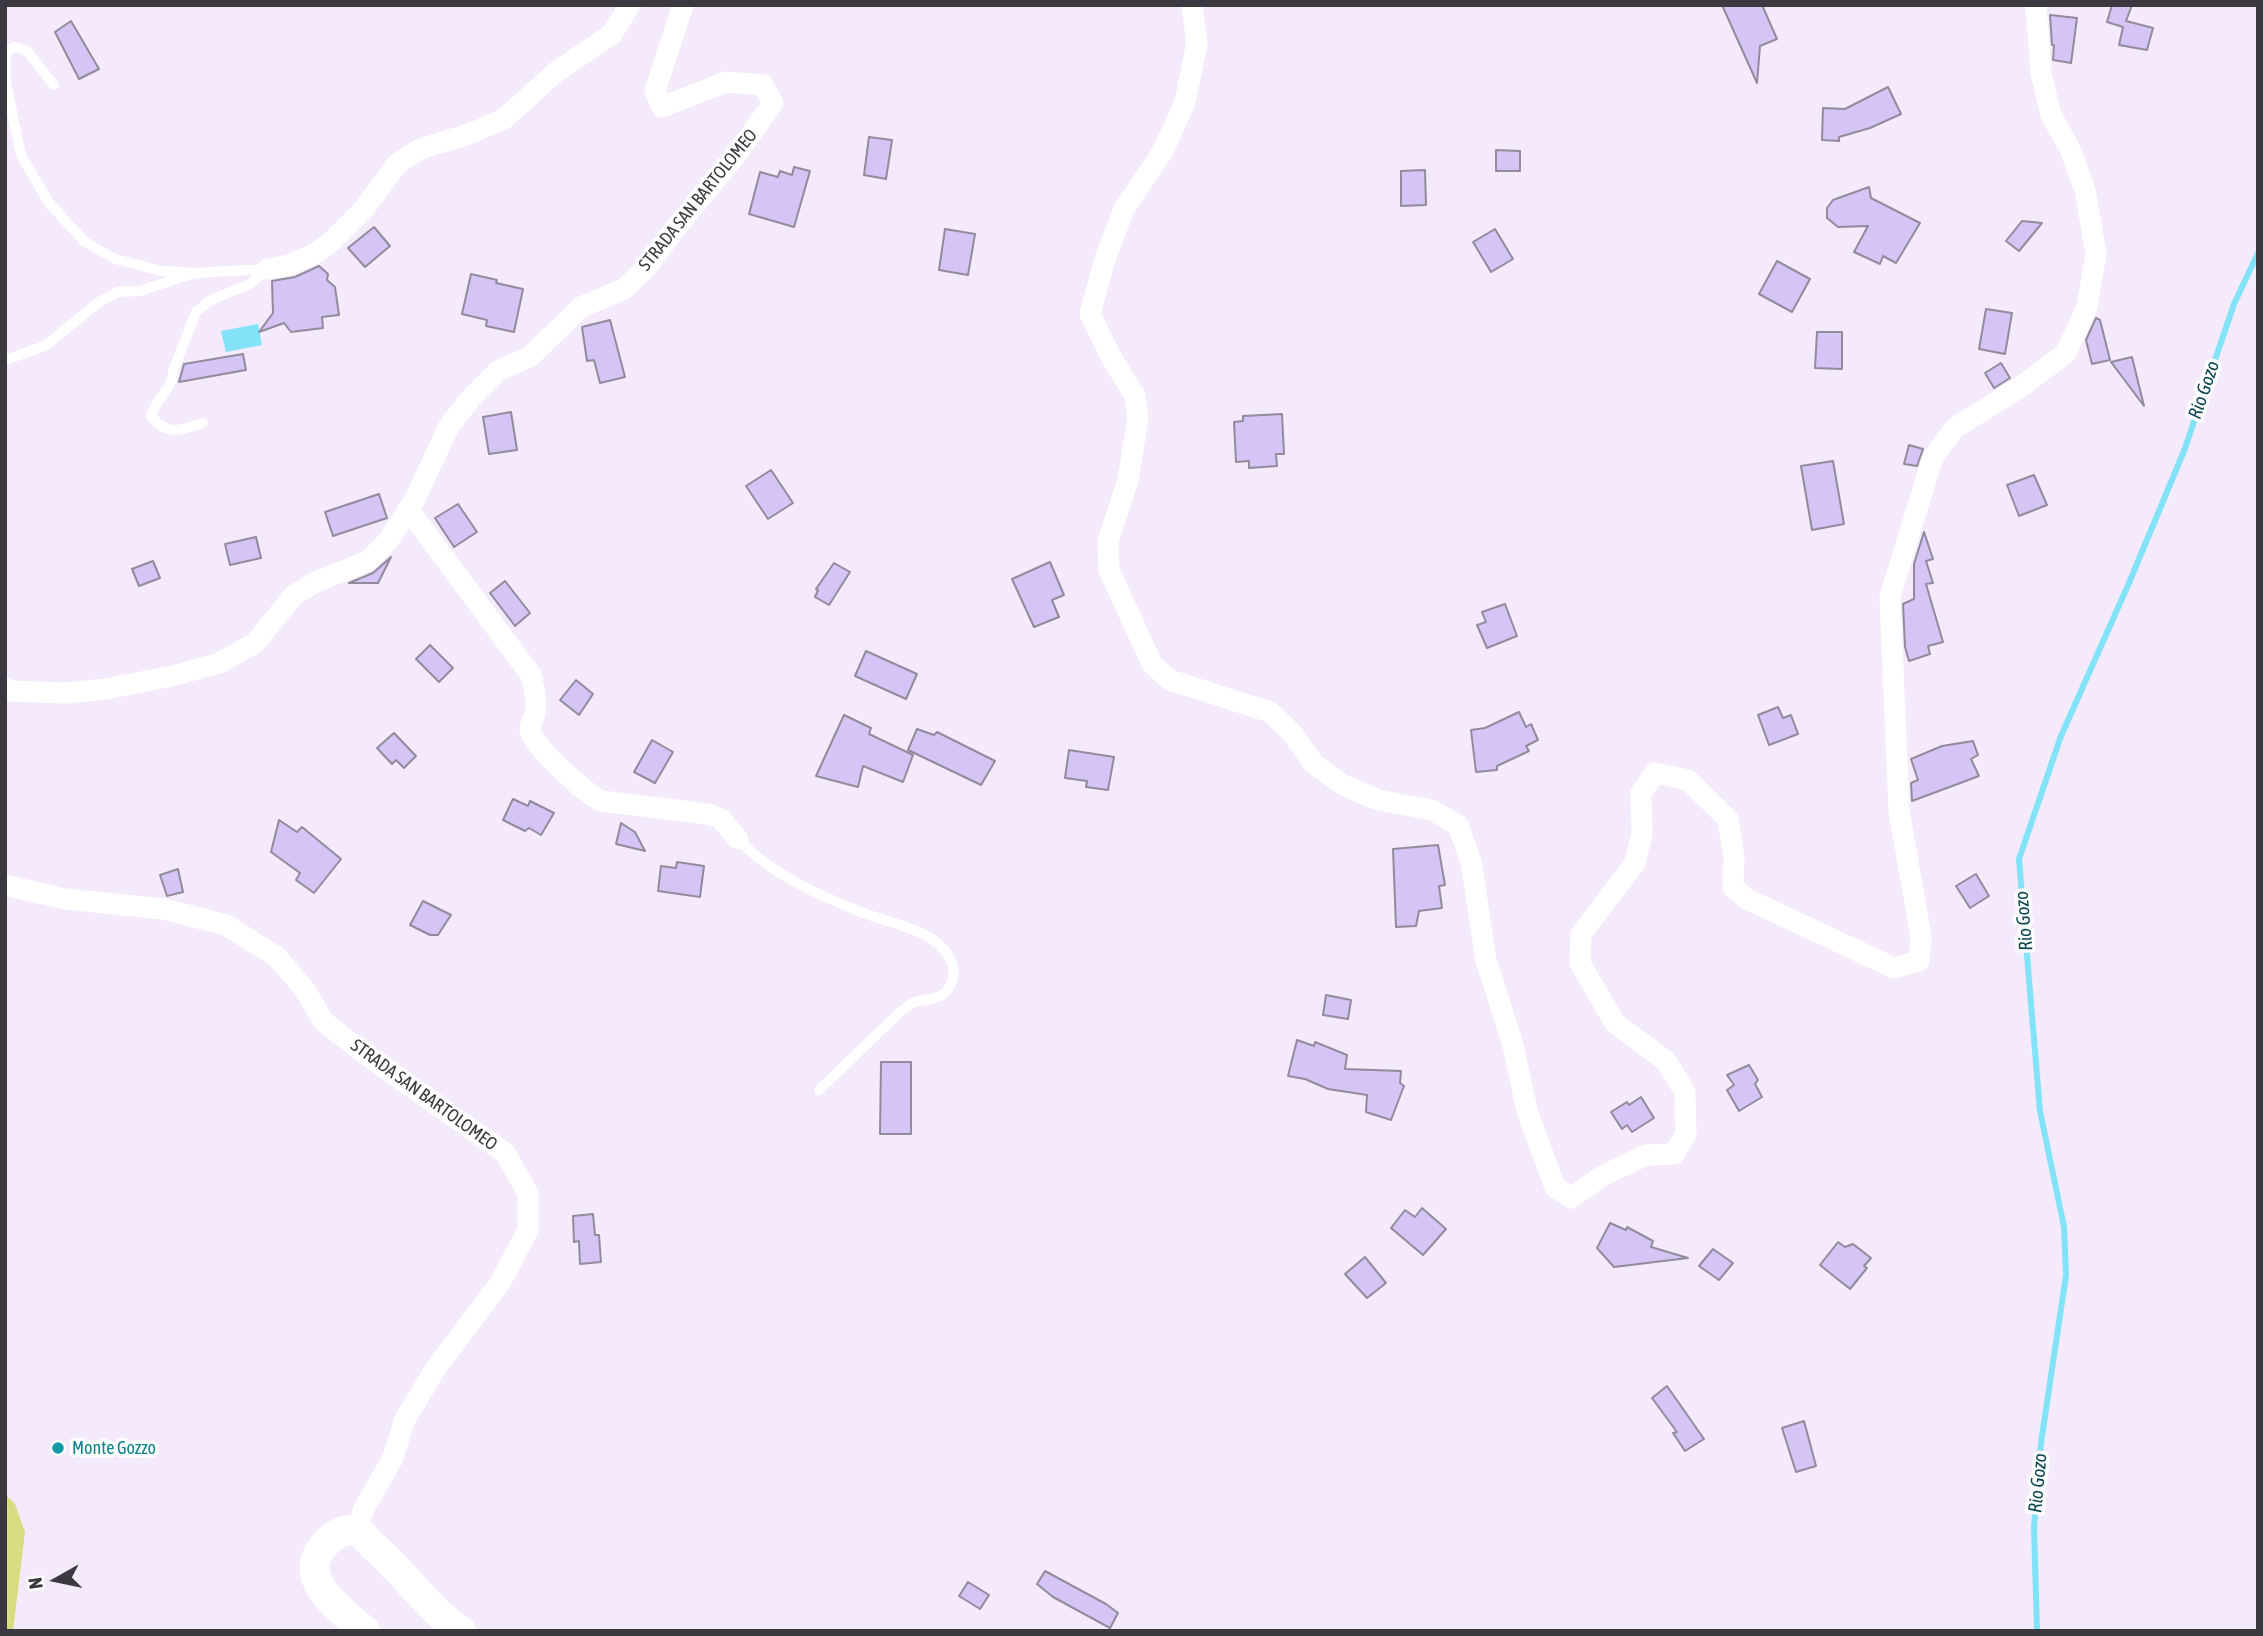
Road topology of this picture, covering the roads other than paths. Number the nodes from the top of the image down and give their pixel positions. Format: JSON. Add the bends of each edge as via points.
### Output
{"nodes":[{"id":1,"x":630,"y":5,"type":"edge"},
{"id":2,"x":683,"y":5,"type":"edge"},
{"id":3,"x":1192,"y":5,"type":"edge"},
{"id":4,"x":2035,"y":5,"type":"edge"},
{"id":5,"x":54,"y":85,"type":"dead end"},
{"id":6,"x":267,"y":268,"type":"junction"},
{"id":7,"x":195,"y":273,"type":"junction"},
{"id":8,"x":5,"y":360,"type":"edge"},
{"id":9,"x":203,"y":423,"type":"dead end"},
{"id":10,"x":408,"y":509,"type":"junction"},
{"id":11,"x":5,"y":688,"type":"edge"},
{"id":12,"x":738,"y":839,"type":"joint"},
{"id":13,"x":5,"y":885,"type":"edge"},
{"id":14,"x":819,"y":1090,"type":"dead end"},
{"id":15,"x":357,"y":1531,"type":"junction"},
{"id":16,"x":365,"y":1631,"type":"edge"},
{"id":17,"x":461,"y":1631,"type":"edge"}],
"edges":[{"from":1,"to":6,"type":"street","via":[[612,34],[556,72],[504,118],[420,149],[397,164],[364,209],[331,243],[290,265]]},
{"from":2,"to":10,"type":"street","name":"STRADA SAN BARTOLOMEO","via":[[655,91],[662,107],[726,82],[762,85],[774,103],[647,267],[624,289],[582,307],[531,356],[498,371],[471,398],[449,426]]},
{"from":3,"to":4,"type":"street","via":[[1197,44],[1185,102],[1163,151],[1124,209],[1090,314],[1135,396],[1138,419],[1128,480],[1108,541],[1109,570],[1152,664],[1170,680],[1270,712],[1314,764],[1343,786],[1378,800],[1432,810],[1458,825],[1471,862],[1486,960],[1513,1045],[1527,1111],[1555,1187],[1571,1198],[1602,1176],[1646,1155],[1674,1154],[1686,1134],[1685,1092],[1666,1061],[1615,1023],[1580,963],[1581,934],[1635,863],[1642,833],[1641,793],[1655,773],[1688,780],[1728,819],[1733,887],[1747,899],[1894,968],[1919,961],[1921,937],[1899,811],[1890,597],[1933,457],[1955,428],[2066,353],[2087,307],[2096,254],[2085,190],[2051,115],[2041,74]]},
{"from":5,"to":7,"type":"lane","via":[[27,51],[15,47],[6,52],[6,83],[21,155],[49,202],[85,242],[115,259],[162,271]]},
{"from":6,"to":7,"type":"lane"},
{"from":6,"to":9,"type":"lane","via":[[250,284],[209,301],[196,312],[173,379],[151,416],[169,431]]},
{"from":7,"to":8,"type":"lane","via":[[140,291],[118,292],[45,346]]},
{"from":10,"to":11,"type":"street","name":"STRADA SAN BARTOLOMEO","via":[[388,541],[368,561],[294,595],[255,643],[219,663],[106,689],[66,693]]},
{"from":10,"to":12,"type":"street","via":[[531,675],[534,741],[601,802],[708,814],[720,819]]},
{"from":12,"to":14,"type":"lane","via":[[775,871],[854,910],[929,937],[951,958],[951,985],[943,996],[901,1011]]},
{"from":13,"to":15,"type":"street","name":"STRADA SAN BARTOLOMEO","via":[[65,899],[164,909],[226,925],[277,957],[324,1022],[505,1153],[528,1193],[528,1230],[500,1283],[436,1368],[404,1421],[393,1458],[364,1508]]},
{"from":15,"to":16,"type":"main road","via":[[342,1531],[329,1540],[317,1554],[315,1570],[322,1593]]},
{"from":15,"to":17,"type":"main road"}]}
